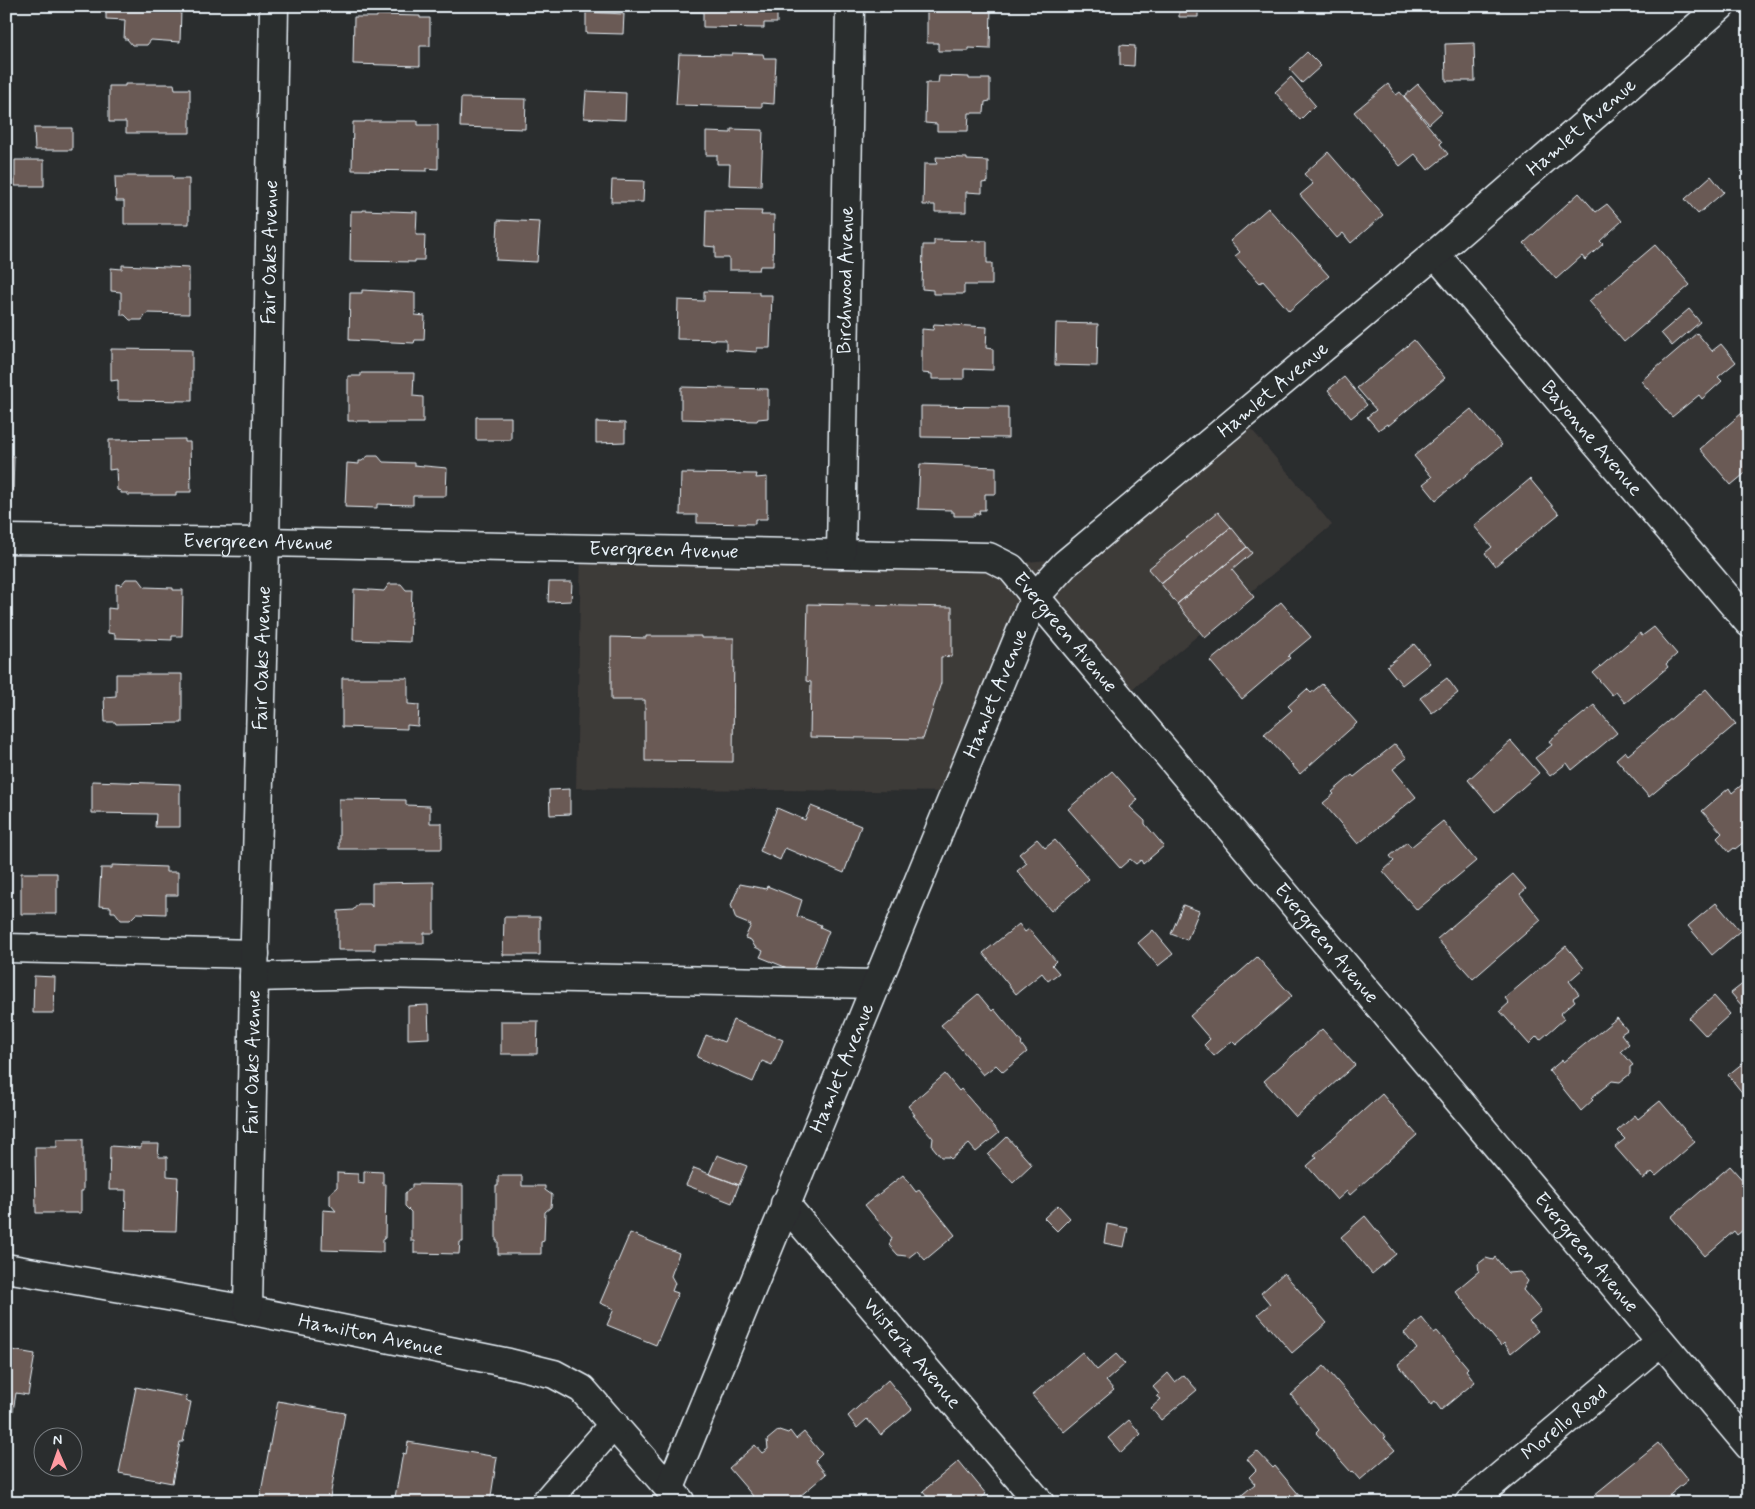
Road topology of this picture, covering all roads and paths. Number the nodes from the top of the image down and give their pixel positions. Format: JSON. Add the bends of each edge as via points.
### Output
{"nodes":[{"id":1,"x":274,"y":6,"type":"edge"},
{"id":2,"x":850,"y":6,"type":"edge"},
{"id":3,"x":1721,"y":6,"type":"edge"},
{"id":4,"x":1436,"y":254,"type":"junction"},
{"id":5,"x":6,"y":539,"type":"edge"},
{"id":6,"x":265,"y":542,"type":"junction"},
{"id":7,"x":841,"y":554,"type":"junction"},
{"id":8,"x":1034,"y":597,"type":"junction"},
{"id":9,"x":1749,"y":623,"type":"edge"},
{"id":10,"x":6,"y":948,"type":"edge"},
{"id":11,"x":255,"y":966,"type":"junction"},
{"id":12,"x":876,"y":984,"type":"junction"},
{"id":13,"x":785,"y":1204,"type":"junction"},
{"id":14,"x":6,"y":1268,"type":"edge"},
{"id":15,"x":248,"y":1310,"type":"junction"},
{"id":16,"x":1660,"y":1342,"type":"junction"},
{"id":17,"x":614,"y":1424,"type":"junction"},
{"id":18,"x":1749,"y":1446,"type":"edge"},
{"id":19,"x":676,"y":1496,"type":"edge"},
{"id":20,"x":545,"y":1503,"type":"edge"},
{"id":21,"x":1040,"y":1503,"type":"edge"},
{"id":22,"x":1469,"y":1503,"type":"edge"}],
"edges":[{"from":1,"to":6,"type":"street","name":"Fair Oaks Avenue"},
{"from":2,"to":7,"type":"street","name":"Birchwood Avenue"},
{"from":3,"to":4,"type":"street","name":"Hamlet Avenue"},
{"from":4,"to":8,"type":"street","name":"Hamlet Avenue","via":[[1066,564]]},
{"from":4,"to":9,"type":"street","name":"Bayonne Avenue"},
{"from":5,"to":6,"type":"street","name":"Evergreen Avenue"},
{"from":6,"to":7,"type":"street","name":"Evergreen Avenue"},
{"from":6,"to":11,"type":"street","name":"Fair Oaks Avenue"},
{"from":7,"to":8,"type":"street","name":"Evergreen Avenue","via":[[989,557],[1010,568]]},
{"from":8,"to":12,"type":"street","name":"Hamlet Avenue"},
{"from":8,"to":16,"type":"street","name":"Evergreen Avenue"},
{"from":10,"to":11,"type":"street"},
{"from":11,"to":12,"type":"street","via":[[376,974]]},
{"from":11,"to":15,"type":"street","name":"Fair Oaks Avenue"},
{"from":12,"to":13,"type":"street","name":"Hamlet Avenue"},
{"from":13,"to":19,"type":"street","name":"Hamlet Avenue"},
{"from":13,"to":21,"type":"street","name":"Wisteria Avenue"},
{"from":14,"to":15,"type":"street","name":"Hamilton Avenue"},
{"from":15,"to":17,"type":"street","name":"Hamilton Avenue","via":[[554,1374],[582,1389]]},
{"from":16,"to":18,"type":"street","name":"Evergreen Avenue"},
{"from":16,"to":22,"type":"street","name":"Morello Road"},
{"from":17,"to":19,"type":"street","name":"Hamilton Avenue"},
{"from":17,"to":20,"type":"street"}]}
